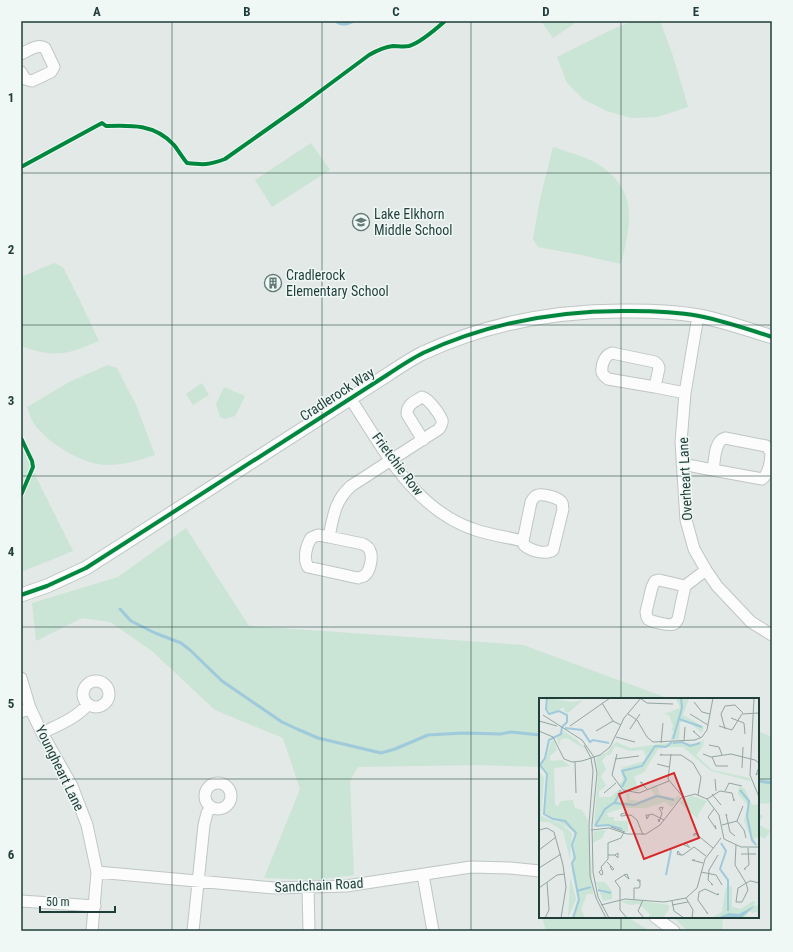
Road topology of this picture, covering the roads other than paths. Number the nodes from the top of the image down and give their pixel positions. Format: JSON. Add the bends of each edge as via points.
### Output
{"nodes":[{"id":1,"x":21,"y":54,"type":"edge"},
{"id":2,"x":21,"y":72,"type":"edge"},
{"id":3,"x":698,"y":316,"type":"junction"},
{"id":4,"x":772,"y":337,"type":"edge"},
{"id":5,"x":655,"y":387,"type":"junction"},
{"id":6,"x":685,"y":394,"type":"junction"},
{"id":7,"x":350,"y":398,"type":"junction"},
{"id":8,"x":423,"y":440,"type":"dead end"},
{"id":9,"x":391,"y":460,"type":"junction"},
{"id":10,"x":682,"y":464,"type":"junction"},
{"id":11,"x":713,"y":470,"type":"junction"},
{"id":12,"x":329,"y":537,"type":"junction"},
{"id":13,"x":524,"y":541,"type":"junction"},
{"id":14,"x":706,"y":570,"type":"junction"},
{"id":15,"x":685,"y":586,"type":"dead end"},
{"id":16,"x":21,"y":595,"type":"edge"},
{"id":17,"x":772,"y":635,"type":"edge"},
{"id":18,"x":21,"y":678,"type":"edge"},
{"id":19,"x":88,"y":704,"type":"dead end"},
{"id":20,"x":26,"y":710,"type":"edge"},
{"id":21,"x":42,"y":733,"type":"junction"},
{"id":22,"x":211,"y":807,"type":"dead end"},
{"id":23,"x":539,"y":871,"type":"edge"},
{"id":24,"x":97,"y":872,"type":"junction"},
{"id":25,"x":423,"y":875,"type":"junction"},
{"id":26,"x":198,"y":881,"type":"junction"},
{"id":27,"x":308,"y":888,"type":"junction"},
{"id":28,"x":21,"y":901,"type":"edge"},
{"id":29,"x":94,"y":906,"type":"junction"},
{"id":30,"x":656,"y":918,"type":"edge"},
{"id":31,"x":92,"y":931,"type":"edge"},
{"id":32,"x":193,"y":931,"type":"edge"},
{"id":33,"x":309,"y":931,"type":"edge"},
{"id":34,"x":432,"y":931,"type":"edge"},
{"id":35,"x":674,"y":931,"type":"edge"}],
"edges":[{"from":1,"to":2,"type":"street","via":[[43,46],[54,67],[51,72],[32,81],[25,79]]},
{"from":3,"to":4,"type":"street","name":"Cradlerock Way"},
{"from":3,"to":6,"type":"street","name":"Overheart Lane"},
{"from":3,"to":7,"type":"street","name":"Cradlerock Way","via":[[621,311],[587,312],[522,320],[478,332],[422,354]]},
{"from":5,"to":5,"type":"street","via":[[604,376],[604,358],[612,353],[655,362],[659,368]]},
{"from":5,"to":6,"type":"street"},
{"from":6,"to":10,"type":"street","name":"Overheart Lane"},
{"from":7,"to":9,"type":"street","name":"Frietchie Row"},
{"from":7,"to":16,"type":"street","name":"Cradlerock Way","via":[[86,568]]},
{"from":8,"to":9,"type":"street"},
{"from":9,"to":12,"type":"street","via":[[344,492],[334,513]]},
{"from":9,"to":13,"type":"street","name":"Frietchie Row","via":[[419,495],[446,516],[472,529]]},
{"from":10,"to":11,"type":"street"},
{"from":10,"to":14,"type":"street","name":"Overheart Lane","via":[[686,520],[694,549]]},
{"from":11,"to":11,"type":"street","via":[[762,479],[767,474],[771,452],[766,446],[725,438],[717,445]]},
{"from":12,"to":12,"type":"street","via":[[363,544],[370,550],[368,571],[363,577],[308,567],[305,558],[311,538],[318,535]]},
{"from":13,"to":13,"type":"street","name":"Frietchie Row","via":[[533,498],[540,495],[560,500],[562,509],[553,550],[547,553],[530,549],[524,545]]},
{"from":14,"to":15,"type":"street"},
{"from":14,"to":17,"type":"street","name":"Overheart Lane","via":[[717,586],[751,622]]},
{"from":18,"to":20,"type":"street","name":"Youngheart Lane"},
{"from":19,"to":21,"type":"street","via":[[76,715]]},
{"from":20,"to":21,"type":"street","name":"Youngheart Lane"},
{"from":21,"to":24,"type":"street","name":"Youngheart Lane","via":[[72,786],[80,806]]},
{"from":22,"to":26,"type":"street","via":[[204,825]]},
{"from":23,"to":25,"type":"street","name":"Sandchain Road","via":[[471,867]]},
{"from":24,"to":26,"type":"street","name":"Sandchain Road"},
{"from":24,"to":29,"type":"street","name":"Youngheart Lane"},
{"from":25,"to":27,"type":"street","name":"Sandchain Road","via":[[346,886]]},
{"from":25,"to":34,"type":"street"},
{"from":26,"to":27,"type":"street","name":"Sandchain Road","via":[[274,888]]},
{"from":26,"to":32,"type":"street"},
{"from":27,"to":33,"type":"street"},
{"from":28,"to":29,"type":"street"},
{"from":29,"to":31,"type":"street","name":"Youngheart Lane"},
{"from":30,"to":35,"type":"street"}]}
